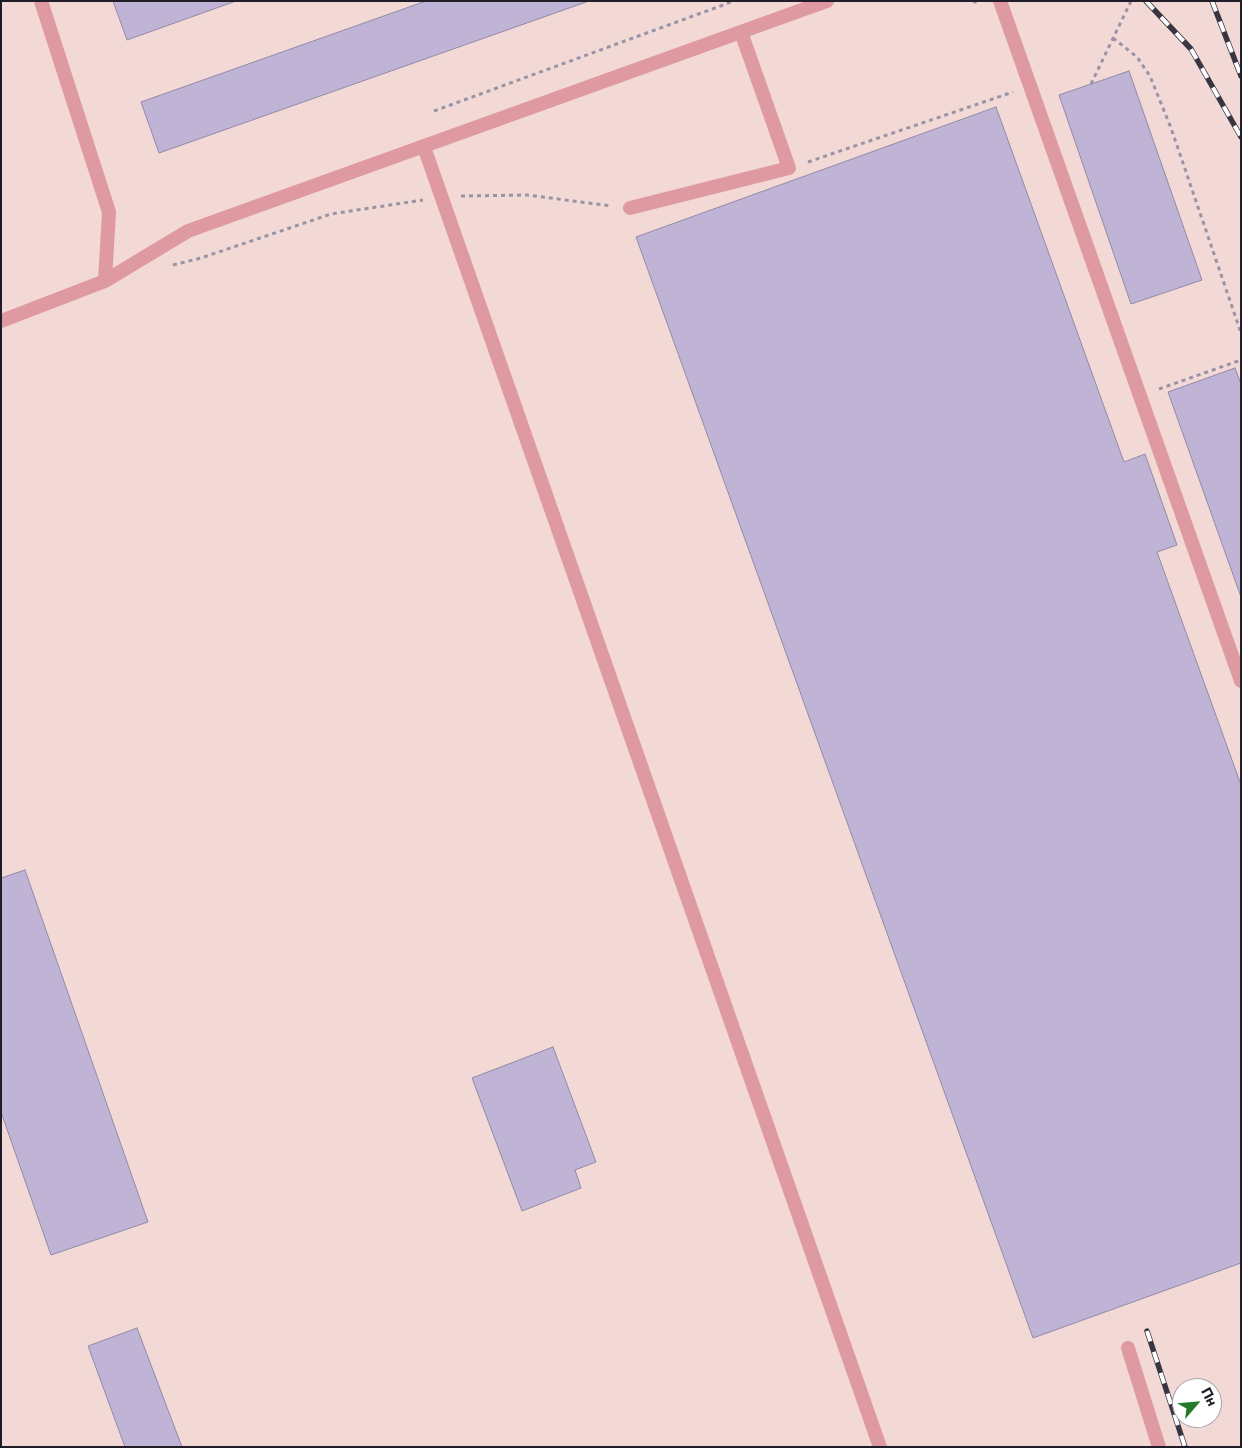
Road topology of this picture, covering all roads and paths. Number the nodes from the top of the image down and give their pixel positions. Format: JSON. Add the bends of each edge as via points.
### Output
{"nodes":[{"id":1,"x":41,"y":1,"type":"edge"},
{"id":2,"x":734,"y":1,"type":"edge"},
{"id":3,"x":827,"y":1,"type":"edge"},
{"id":4,"x":1000,"y":1,"type":"edge"},
{"id":5,"x":1131,"y":1,"type":"edge"},
{"id":6,"x":741,"y":32,"type":"junction"},
{"id":7,"x":1114,"y":38,"type":"junction"},
{"id":8,"x":1091,"y":84,"type":"dead end"},
{"id":9,"x":1030,"y":86,"type":"junction"},
{"id":10,"x":434,"y":111,"type":"dead end"},
{"id":11,"x":424,"y":147,"type":"junction"},
{"id":12,"x":789,"y":168,"type":"junction"},
{"id":13,"x":441,"y":197,"type":"junction"},
{"id":14,"x":630,"y":208,"type":"joint"},
{"id":15,"x":172,"y":265,"type":"dead end"},
{"id":16,"x":105,"y":281,"type":"junction"},
{"id":17,"x":1,"y":321,"type":"edge"},
{"id":18,"x":1241,"y":333,"type":"edge"},
{"id":19,"x":1241,"y":360,"type":"edge"},
{"id":20,"x":1140,"y":395,"type":"junction"},
{"id":21,"x":1241,"y":681,"type":"edge"},
{"id":22,"x":1128,"y":1348,"type":"dead end"},
{"id":23,"x":880,"y":1447,"type":"edge"},
{"id":24,"x":1159,"y":1447,"type":"edge"}],
"edges":[{"from":1,"to":16,"type":"lane","via":[[109,212]]},
{"from":2,"to":10,"type":"path"},
{"from":3,"to":6,"type":"lane"},
{"from":4,"to":9,"type":"lane"},
{"from":5,"to":7,"type":"path"},
{"from":6,"to":11,"type":"lane"},
{"from":6,"to":12,"type":"lane"},
{"from":7,"to":8,"type":"path"},
{"from":7,"to":18,"type":"path","via":[[1136,57],[1150,76]]},
{"from":9,"to":12,"type":"path"},
{"from":9,"to":20,"type":"lane"},
{"from":11,"to":13,"type":"lane"},
{"from":11,"to":16,"type":"lane","via":[[188,231]]},
{"from":12,"to":14,"type":"lane"},
{"from":13,"to":14,"type":"path","via":[[527,195]]},
{"from":13,"to":15,"type":"path","via":[[331,214]]},
{"from":13,"to":23,"type":"lane"},
{"from":16,"to":17,"type":"lane"},
{"from":19,"to":20,"type":"path"},
{"from":20,"to":21,"type":"lane"},
{"from":22,"to":24,"type":"lane"}]}
